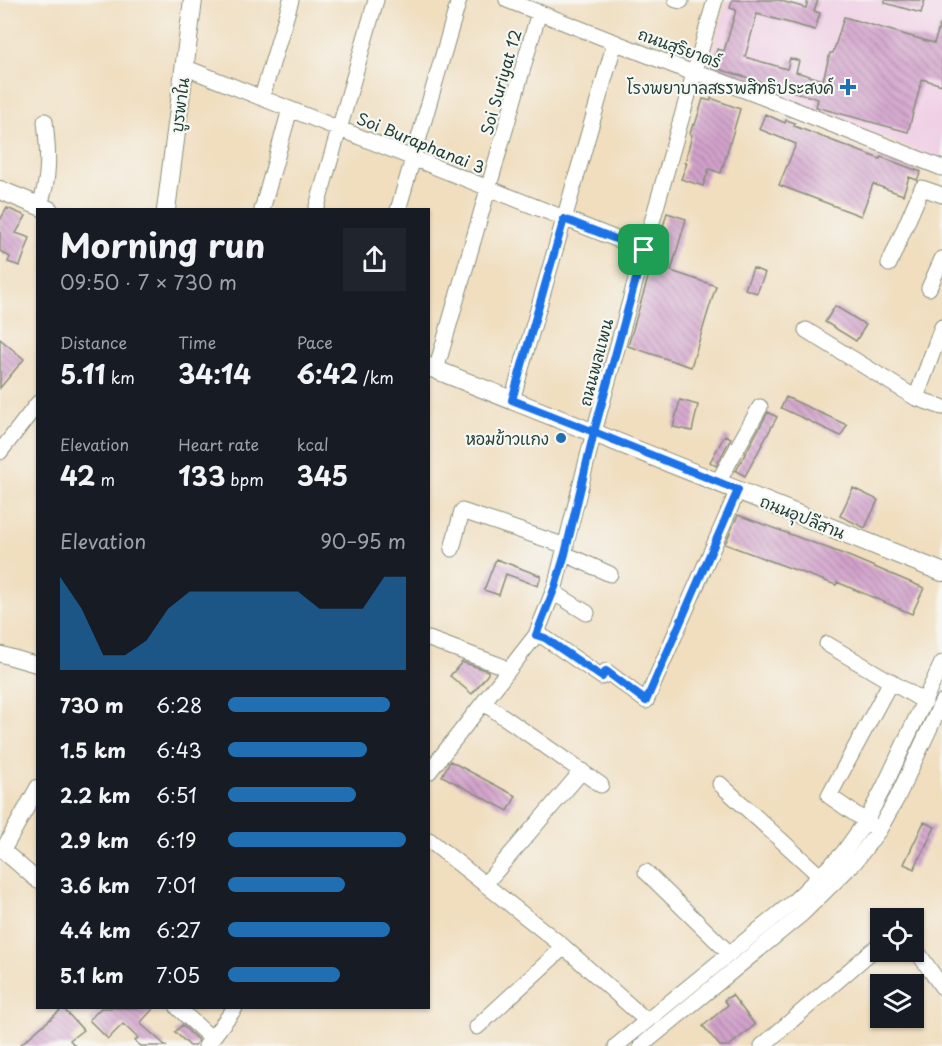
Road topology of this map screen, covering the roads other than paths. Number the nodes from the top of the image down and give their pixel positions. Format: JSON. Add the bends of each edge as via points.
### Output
{"nodes":[{"id":1,"x":193,"y":0,"type":"edge"},
{"id":2,"x":291,"y":0,"type":"edge"},
{"id":3,"x":376,"y":0,"type":"edge"},
{"id":4,"x":459,"y":0,"type":"edge"},
{"id":5,"x":507,"y":0,"type":"edge"},
{"id":6,"x":716,"y":0,"type":"edge"},
{"id":7,"x":539,"y":12,"type":"junction"},
{"id":8,"x":615,"y":42,"type":"junction"},
{"id":9,"x":184,"y":67,"type":"junction"},
{"id":10,"x":695,"y":73,"type":"junction"},
{"id":11,"x":262,"y":97,"type":"junction"},
{"id":12,"x":290,"y":109,"type":"junction"},
{"id":13,"x":45,"y":121,"type":"dead end"},
{"id":14,"x":340,"y":129,"type":"junction"},
{"id":15,"x":414,"y":158,"type":"junction"},
{"id":16,"x":942,"y":168,"type":"edge"},
{"id":17,"x":488,"y":189,"type":"junction"},
{"id":18,"x":1,"y":193,"type":"edge"},
{"id":19,"x":942,"y":195,"type":"edge"},
{"id":20,"x":44,"y":208,"type":"edge"},
{"id":21,"x":166,"y":208,"type":"edge"},
{"id":22,"x":263,"y":208,"type":"edge"},
{"id":23,"x":317,"y":208,"type":"edge"},
{"id":24,"x":399,"y":208,"type":"edge"},
{"id":25,"x":564,"y":219,"type":"junction"},
{"id":26,"x":644,"y":250,"type":"junction"},
{"id":27,"x":942,"y":259,"type":"edge"},
{"id":28,"x":888,"y":264,"type":"dead end"},
{"id":29,"x":929,"y":288,"type":"dead end"},
{"id":30,"x":942,"y":327,"type":"edge"},
{"id":31,"x":806,"y":330,"type":"dead end"},
{"id":32,"x":432,"y":368,"type":"edge"},
{"id":33,"x":916,"y":398,"type":"junction"},
{"id":34,"x":512,"y":400,"type":"junction"},
{"id":35,"x":36,"y":407,"type":"edge"},
{"id":36,"x":760,"y":407,"type":"dead end"},
{"id":37,"x":942,"y":407,"type":"edge"},
{"id":38,"x":594,"y":432,"type":"junction"},
{"id":39,"x":0,"y":453,"type":"edge"},
{"id":40,"x":718,"y":483,"type":"junction"},
{"id":41,"x":738,"y":490,"type":"junction"},
{"id":42,"x":452,"y":549,"type":"dead end"},
{"id":43,"x":566,"y":550,"type":"junction"},
{"id":44,"x":942,"y":572,"type":"edge"},
{"id":45,"x":610,"y":574,"type":"dead end"},
{"id":46,"x":553,"y":592,"type":"junction"},
{"id":47,"x":587,"y":613,"type":"dead end"},
{"id":48,"x":536,"y":635,"type":"junction"},
{"id":49,"x":430,"y":639,"type":"edge"},
{"id":50,"x":827,"y":644,"type":"dead end"},
{"id":51,"x":1,"y":656,"type":"edge"},
{"id":52,"x":942,"y":663,"type":"edge"},
{"id":53,"x":36,"y":665,"type":"edge"},
{"id":54,"x":508,"y":671,"type":"junction"},
{"id":55,"x":891,"y":681,"type":"junction"},
{"id":56,"x":925,"y":702,"type":"junction"},
{"id":57,"x":942,"y":702,"type":"edge"},
{"id":58,"x":484,"y":703,"type":"junction"},
{"id":59,"x":938,"y":722,"type":"edge"},
{"id":60,"x":430,"y":771,"type":"edge"},
{"id":61,"x":582,"y":771,"type":"junction"},
{"id":62,"x":720,"y":784,"type":"dead end"},
{"id":63,"x":601,"y":785,"type":"dead end"},
{"id":64,"x":36,"y":790,"type":"edge"},
{"id":65,"x":866,"y":821,"type":"junction"},
{"id":66,"x":879,"y":830,"type":"junction"},
{"id":67,"x":430,"y":841,"type":"edge"},
{"id":68,"x":2,"y":849,"type":"edge"},
{"id":69,"x":646,"y":872,"type":"dead end"},
{"id":70,"x":820,"y":876,"type":"junction"},
{"id":71,"x":36,"y":879,"type":"edge"},
{"id":72,"x":486,"y":883,"type":"junction"},
{"id":73,"x":564,"y":946,"type":"junction"},
{"id":74,"x":729,"y":953,"type":"junction"},
{"id":75,"x":870,"y":953,"type":"edge"},
{"id":76,"x":924,"y":961,"type":"edge"},
{"id":77,"x":942,"y":987,"type":"edge"},
{"id":78,"x":179,"y":1009,"type":"edge"},
{"id":79,"x":234,"y":1009,"type":"edge"},
{"id":80,"x":647,"y":1021,"type":"junction"},
{"id":81,"x":477,"y":1027,"type":"dead end"},
{"id":82,"x":209,"y":1042,"type":"edge"},
{"id":83,"x":616,"y":1046,"type":"edge"},
{"id":84,"x":641,"y":1046,"type":"edge"},
{"id":85,"x":762,"y":1046,"type":"edge"}],
"edges":[{"from":1,"to":9,"type":"main road","name":"บูรพาใน"},
{"from":2,"to":11,"type":"street"},
{"from":3,"to":14,"type":"street"},
{"from":4,"to":15,"type":"street"},
{"from":5,"to":7,"type":"street","name":"ถนนสุริยาตร์"},
{"from":6,"to":10,"type":"street","name":"ถนนพลแพน"},
{"from":7,"to":8,"type":"street","name":"ถนนสุริยาตร์"},
{"from":7,"to":17,"type":"street","name":"Soi Suriyat 12"},
{"from":8,"to":10,"type":"street","name":"ถนนสุริยาตร์"},
{"from":8,"to":25,"type":"street"},
{"from":9,"to":11,"type":"street","name":"Soi Buraphanai 3"},
{"from":9,"to":21,"type":"main road","name":"บูรพาใน"},
{"from":10,"to":16,"type":"street","name":"ถนนสุริยาตร์"},
{"from":10,"to":26,"type":"street","name":"ถนนพลแพน"},
{"from":11,"to":12,"type":"street","name":"Soi Buraphanai 3"},
{"from":12,"to":14,"type":"street","name":"Soi Buraphanai 3"},
{"from":12,"to":22,"type":"street"},
{"from":13,"to":20,"type":"street","via":[[48,164]]},
{"from":14,"to":15,"type":"street","name":"Soi Buraphanai 3"},
{"from":14,"to":23,"type":"street"},
{"from":15,"to":17,"type":"street","name":"Soi Buraphanai 3"},
{"from":15,"to":24,"type":"street"},
{"from":17,"to":25,"type":"street","name":"Soi Buraphanai 3"},
{"from":17,"to":32,"type":"street","name":"Soi Suriyat 12"},
{"from":18,"to":20,"type":"main road"},
{"from":19,"to":28,"type":"street","via":[[922,188]]},
{"from":25,"to":26,"type":"street","name":"Soi Buraphanai 3"},
{"from":25,"to":34,"type":"street"},
{"from":26,"to":38,"type":"street","name":"ถนนพลแพน"},
{"from":27,"to":29,"type":"street"},
{"from":30,"to":33,"type":"street"},
{"from":31,"to":33,"type":"street"},
{"from":32,"to":34,"type":"main road","name":"ถนนอุปลีสาน"},
{"from":33,"to":37,"type":"street"},
{"from":34,"to":38,"type":"main road","name":"ถนนอุปลีสาน"},
{"from":35,"to":39,"type":"street"},
{"from":36,"to":40,"type":"street"},
{"from":38,"to":40,"type":"main road","name":"ถนนอุปลีสาน"},
{"from":38,"to":43,"type":"street","name":"ถนนพลแพน"},
{"from":40,"to":41,"type":"main road","name":"ถนนอุปลีสาน"},
{"from":41,"to":44,"type":"main road","name":"ถนนอุปลีสาน"},
{"from":41,"to":48,"type":"street","via":[[646,701],[606,671],[602,677]]},
{"from":42,"to":43,"type":"street","via":[[462,511]]},
{"from":43,"to":45,"type":"street"},
{"from":43,"to":46,"type":"street","name":"ถนนพลแพน"},
{"from":46,"to":47,"type":"street"},
{"from":46,"to":48,"type":"street","name":"ถนนพลแพน"},
{"from":48,"to":54,"type":"street","name":"ถนนพลแพน"},
{"from":49,"to":54,"type":"street"},
{"from":50,"to":55,"type":"street"},
{"from":51,"to":53,"type":"street"},
{"from":52,"to":56,"type":"street"},
{"from":54,"to":58,"type":"street","name":"ถนนพลแพน"},
{"from":55,"to":56,"type":"street"},
{"from":55,"to":65,"type":"street","via":[[829,796]]},
{"from":56,"to":65,"type":"street"},
{"from":57,"to":59,"type":"street"},
{"from":58,"to":60,"type":"street","name":"ถนนพลแพน"},
{"from":58,"to":61,"type":"street"},
{"from":59,"to":66,"type":"street"},
{"from":61,"to":63,"type":"street"},
{"from":61,"to":72,"type":"street"},
{"from":62,"to":70,"type":"street"},
{"from":64,"to":68,"type":"street"},
{"from":65,"to":66,"type":"street"},
{"from":65,"to":70,"type":"street"},
{"from":66,"to":84,"type":"street","via":[[855,862],[802,914]]},
{"from":67,"to":72,"type":"street"},
{"from":68,"to":71,"type":"street"},
{"from":69,"to":74,"type":"street"},
{"from":70,"to":74,"type":"street"},
{"from":72,"to":73,"type":"street"},
{"from":73,"to":80,"type":"street"},
{"from":73,"to":81,"type":"street"},
{"from":74,"to":80,"type":"street"},
{"from":75,"to":85,"type":"street"},
{"from":76,"to":77,"type":"street"},
{"from":78,"to":82,"type":"street"},
{"from":79,"to":82,"type":"street"},
{"from":80,"to":83,"type":"street"}]}
